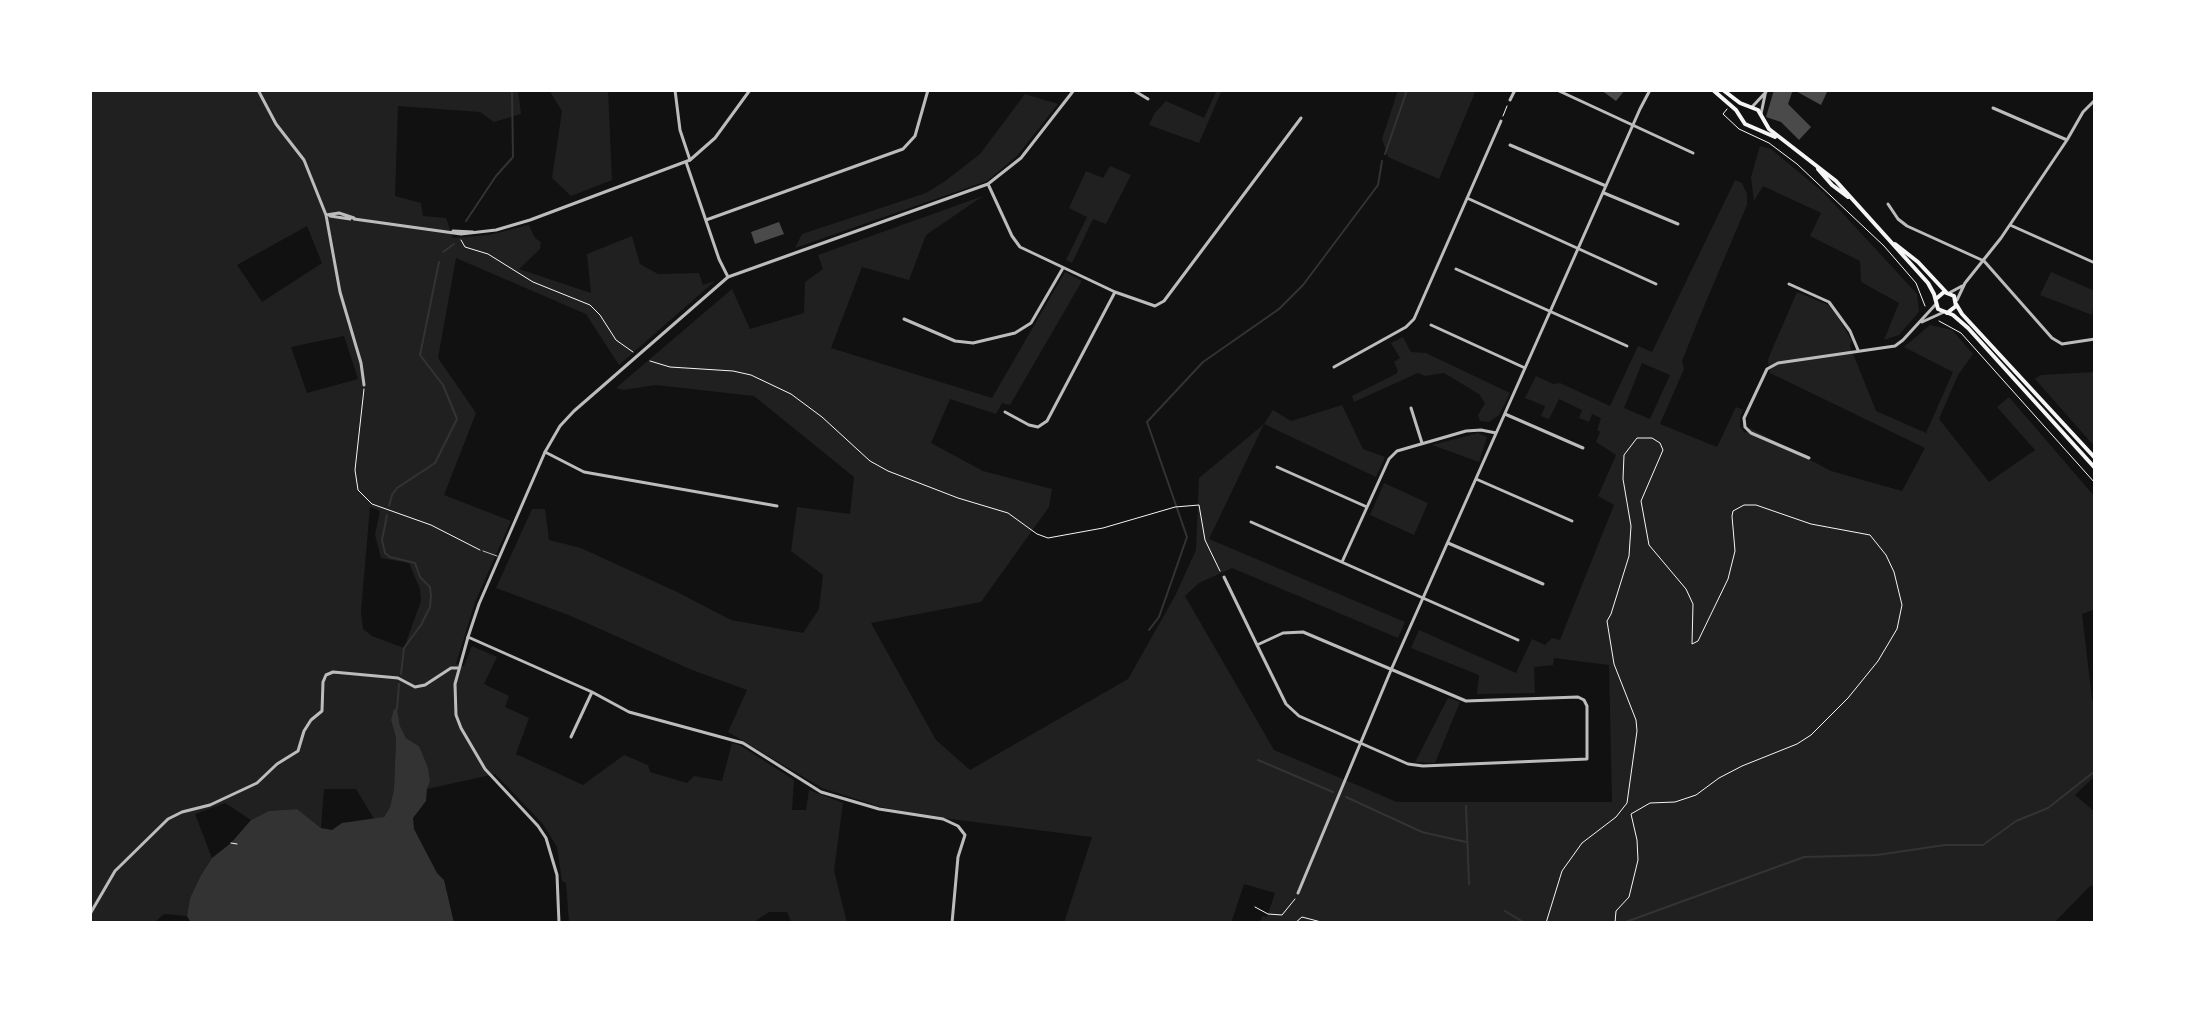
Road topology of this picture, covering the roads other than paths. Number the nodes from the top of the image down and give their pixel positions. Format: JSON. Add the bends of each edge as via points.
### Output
{"nodes":[{"id":1,"x":258,"y":90,"type":"edge"},
{"id":2,"x":675,"y":90,"type":"edge"},
{"id":3,"x":750,"y":90,"type":"edge"},
{"id":4,"x":928,"y":90,"type":"edge"},
{"id":5,"x":1074,"y":90,"type":"edge"},
{"id":6,"x":1133,"y":90,"type":"edge"},
{"id":7,"x":1515,"y":90,"type":"edge"},
{"id":8,"x":1557,"y":90,"type":"edge"},
{"id":9,"x":1649,"y":90,"type":"edge"},
{"id":10,"x":1713,"y":90,"type":"edge"},
{"id":11,"x":1723,"y":90,"type":"edge"},
{"id":12,"x":1766,"y":91,"type":"edge"},
{"id":13,"x":1148,"y":99,"type":"dead end"},
{"id":14,"x":1510,"y":100,"type":"road end"},
{"id":15,"x":2095,"y":100,"type":"edge"},
{"id":16,"x":1750,"y":108,"type":"junction"},
{"id":17,"x":1993,"y":108,"type":"dead end"},
{"id":18,"x":1761,"y":117,"type":"junction"},
{"id":19,"x":1301,"y":118,"type":"dead end"},
{"id":20,"x":1742,"y":120,"type":"junction"},
{"id":21,"x":1501,"y":121,"type":"road end"},
{"id":22,"x":1633,"y":124,"type":"junction"},
{"id":23,"x":1751,"y":127,"type":"junction"},
{"id":24,"x":1780,"y":139,"type":"junction"},
{"id":25,"x":2067,"y":140,"type":"junction"},
{"id":26,"x":1510,"y":145,"type":"dead end"},
{"id":27,"x":1693,"y":153,"type":"dead end"},
{"id":28,"x":688,"y":161,"type":"junction"},
{"id":29,"x":988,"y":184,"type":"junction"},
{"id":30,"x":1606,"y":186,"type":"junction"},
{"id":31,"x":1604,"y":193,"type":"junction"},
{"id":32,"x":1467,"y":198,"type":"junction"},
{"id":33,"x":1888,"y":204,"type":"dead end"},
{"id":34,"x":326,"y":215,"type":"junction"},
{"id":35,"x":706,"y":220,"type":"junction"},
{"id":36,"x":1678,"y":224,"type":"dead end"},
{"id":37,"x":2010,"y":225,"type":"junction"},
{"id":38,"x":452,"y":232,"type":"junction"},
{"id":39,"x":473,"y":232,"type":"junction"},
{"id":40,"x":1890,"y":240,"type":"junction"},
{"id":41,"x":1578,"y":248,"type":"junction"},
{"id":42,"x":1984,"y":261,"type":"junction"},
{"id":43,"x":2095,"y":263,"type":"edge"},
{"id":44,"x":1063,"y":268,"type":"junction"},
{"id":45,"x":1456,"y":269,"type":"dead end"},
{"id":46,"x":728,"y":277,"type":"junction"},
{"id":47,"x":1965,"y":283,"type":"junction"},
{"id":48,"x":1656,"y":284,"type":"dead end"},
{"id":49,"x":1789,"y":284,"type":"dead end"},
{"id":50,"x":1115,"y":292,"type":"junction"},
{"id":51,"x":1948,"y":292,"type":"junction"},
{"id":52,"x":1936,"y":302,"type":"junction"},
{"id":53,"x":1956,"y":303,"type":"junction"},
{"id":54,"x":1550,"y":312,"type":"junction"},
{"id":55,"x":1945,"y":312,"type":"junction"},
{"id":56,"x":904,"y":319,"type":"dead end"},
{"id":57,"x":1919,"y":324,"type":"junction"},
{"id":58,"x":1431,"y":325,"type":"dead end"},
{"id":59,"x":2095,"y":339,"type":"edge"},
{"id":60,"x":1627,"y":346,"type":"dead end"},
{"id":61,"x":1858,"y":350,"type":"junction"},
{"id":62,"x":1334,"y":367,"type":"dead end"},
{"id":63,"x":1525,"y":368,"type":"junction"},
{"id":64,"x":364,"y":385,"type":"road end"},
{"id":65,"x":1411,"y":408,"type":"dead end"},
{"id":66,"x":1005,"y":412,"type":"dead end"},
{"id":67,"x":1505,"y":414,"type":"junction"},
{"id":68,"x":1496,"y":433,"type":"junction"},
{"id":69,"x":1422,"y":443,"type":"junction"},
{"id":70,"x":1583,"y":448,"type":"dead end"},
{"id":71,"x":545,"y":452,"type":"junction"},
{"id":72,"x":1809,"y":458,"type":"dead end"},
{"id":73,"x":2095,"y":458,"type":"edge"},
{"id":74,"x":1277,"y":467,"type":"dead end"},
{"id":75,"x":2095,"y":468,"type":"edge"},
{"id":76,"x":1476,"y":479,"type":"junction"},
{"id":77,"x":777,"y":506,"type":"dead end"},
{"id":78,"x":1367,"y":507,"type":"junction"},
{"id":79,"x":1572,"y":521,"type":"dead end"},
{"id":80,"x":1251,"y":522,"type":"dead end"},
{"id":81,"x":1448,"y":543,"type":"junction"},
{"id":82,"x":483,"y":551,"type":"road end"},
{"id":83,"x":500,"y":557,"type":"junction"},
{"id":84,"x":1342,"y":562,"type":"junction"},
{"id":85,"x":1224,"y":577,"type":"dead end"},
{"id":86,"x":1543,"y":584,"type":"dead end"},
{"id":87,"x":1423,"y":599,"type":"junction"},
{"id":88,"x":468,"y":637,"type":"junction"},
{"id":89,"x":1518,"y":640,"type":"dead end"},
{"id":90,"x":1257,"y":645,"type":"junction"},
{"id":91,"x":458,"y":668,"type":"junction"},
{"id":92,"x":1391,"y":670,"type":"junction"},
{"id":93,"x":592,"y":692,"type":"junction"},
{"id":94,"x":571,"y":737,"type":"dead end"},
{"id":95,"x":1360,"y":742,"type":"junction"},
{"id":96,"x":1298,"y":893,"type":"road end"},
{"id":97,"x":90,"y":914,"type":"edge"},
{"id":98,"x":559,"y":923,"type":"edge"},
{"id":99,"x":952,"y":923,"type":"edge"}],
"edges":[{"from":1,"to":34,"type":"street","via":[[304,160]]},
{"from":2,"to":28,"type":"street"},
{"from":3,"to":28,"type":"street","via":[[715,138]]},
{"from":4,"to":35,"type":"street","via":[[915,136],[903,149]]},
{"from":5,"to":29,"type":"street","via":[[1021,158]]},
{"from":6,"to":13,"type":"street"},
{"from":7,"to":14,"type":"street"},
{"from":8,"to":22,"type":"street"},
{"from":9,"to":22,"type":"street"},
{"from":10,"to":20,"type":"main road"},
{"from":11,"to":16,"type":"main road"},
{"from":12,"to":16,"type":"street"},
{"from":12,"to":18,"type":"street"},
{"from":15,"to":25,"type":"street"},
{"from":16,"to":18,"type":"main road"},
{"from":16,"to":20,"type":"main road"},
{"from":17,"to":25,"type":"street"},
{"from":18,"to":23,"type":"main road"},
{"from":18,"to":24,"type":"main road"},
{"from":19,"to":50,"type":"street","via":[[1164,301],[1155,306]]},
{"from":20,"to":23,"type":"main road"},
{"from":21,"to":32,"type":"street"},
{"from":22,"to":27,"type":"street"},
{"from":22,"to":30,"type":"street"},
{"from":23,"to":24,"type":"main road"},
{"from":24,"to":40,"type":"main road","via":[[1836,181]]},
{"from":25,"to":37,"type":"street"},
{"from":26,"to":30,"type":"street"},
{"from":28,"to":35,"type":"street"},
{"from":28,"to":39,"type":"street","via":[[520,224]]},
{"from":29,"to":44,"type":"street","via":[[1017,244]]},
{"from":29,"to":46,"type":"street"},
{"from":30,"to":31,"type":"street"},
{"from":31,"to":36,"type":"street"},
{"from":31,"to":41,"type":"street"},
{"from":32,"to":41,"type":"street"},
{"from":32,"to":62,"type":"street","via":[[1414,319]]},
{"from":33,"to":42,"type":"street","via":[[1907,226]]},
{"from":34,"to":38,"type":"street"},
{"from":34,"to":64,"type":"street"},
{"from":35,"to":46,"type":"street"},
{"from":37,"to":42,"type":"street"},
{"from":37,"to":43,"type":"street"},
{"from":38,"to":39,"type":"street"},
{"from":38,"to":39,"type":"street"},
{"from":40,"to":51,"type":"main road"},
{"from":40,"to":52,"type":"main road","via":[[1928,283]]},
{"from":41,"to":48,"type":"street"},
{"from":41,"to":54,"type":"street"},
{"from":42,"to":47,"type":"street"},
{"from":42,"to":59,"type":"street","via":[[2052,338],[2062,344]]},
{"from":44,"to":50,"type":"street"},
{"from":44,"to":56,"type":"street","via":[[1031,323],[1015,333],[973,343],[955,341]]},
{"from":45,"to":54,"type":"street"},
{"from":46,"to":71,"type":"street","via":[[574,411]]},
{"from":47,"to":51,"type":"street"},
{"from":47,"to":53,"type":"street"},
{"from":49,"to":61,"type":"street","via":[[1829,302]]},
{"from":50,"to":66,"type":"street","via":[[1047,421],[1038,427]]},
{"from":51,"to":52,"type":"main road"},
{"from":51,"to":53,"type":"main road"},
{"from":52,"to":55,"type":"main road"},
{"from":52,"to":57,"type":"street"},
{"from":53,"to":55,"type":"main road"},
{"from":53,"to":73,"type":"main road"},
{"from":54,"to":60,"type":"street"},
{"from":54,"to":63,"type":"street"},
{"from":55,"to":57,"type":"street"},
{"from":55,"to":75,"type":"main road","via":[[1968,328]]},
{"from":57,"to":61,"type":"street","via":[[1895,346]]},
{"from":58,"to":63,"type":"street"},
{"from":61,"to":72,"type":"street","via":[[1772,365],[1744,418],[1751,433]]},
{"from":63,"to":67,"type":"street"},
{"from":65,"to":69,"type":"street"},
{"from":67,"to":68,"type":"street"},
{"from":67,"to":70,"type":"street"},
{"from":68,"to":69,"type":"street","via":[[1466,431]]},
{"from":68,"to":76,"type":"street"},
{"from":69,"to":78,"type":"street","via":[[1389,459]]},
{"from":71,"to":77,"type":"street","via":[[584,472]]},
{"from":71,"to":83,"type":"street"},
{"from":74,"to":78,"type":"street"},
{"from":76,"to":79,"type":"street"},
{"from":76,"to":81,"type":"street"},
{"from":78,"to":84,"type":"street"},
{"from":80,"to":84,"type":"street"},
{"from":81,"to":86,"type":"street"},
{"from":81,"to":87,"type":"street"},
{"from":82,"to":83,"type":"lane"},
{"from":83,"to":88,"type":"street"},
{"from":84,"to":87,"type":"street"},
{"from":85,"to":90,"type":"street"},
{"from":87,"to":89,"type":"street"},
{"from":87,"to":92,"type":"street"},
{"from":88,"to":91,"type":"street"},
{"from":88,"to":93,"type":"street"},
{"from":90,"to":92,"type":"street","via":[[1283,633],[1303,632]]},
{"from":90,"to":95,"type":"street","via":[[1291,712]]},
{"from":91,"to":97,"type":"street","via":[[415,687],[398,678],[326,675],[322,711],[304,731],[298,751],[257,783],[168,819],[115,871]]},
{"from":91,"to":98,"type":"street","via":[[456,715],[466,740],[551,849]]},
{"from":92,"to":95,"type":"street"},
{"from":92,"to":95,"type":"street","via":[[1466,701],[1578,697],[1587,706],[1587,759],[1423,766]]},
{"from":93,"to":94,"type":"street"},
{"from":93,"to":99,"type":"street","via":[[629,712],[743,743],[821,792],[958,826],[965,835]]},
{"from":95,"to":96,"type":"street"}]}
